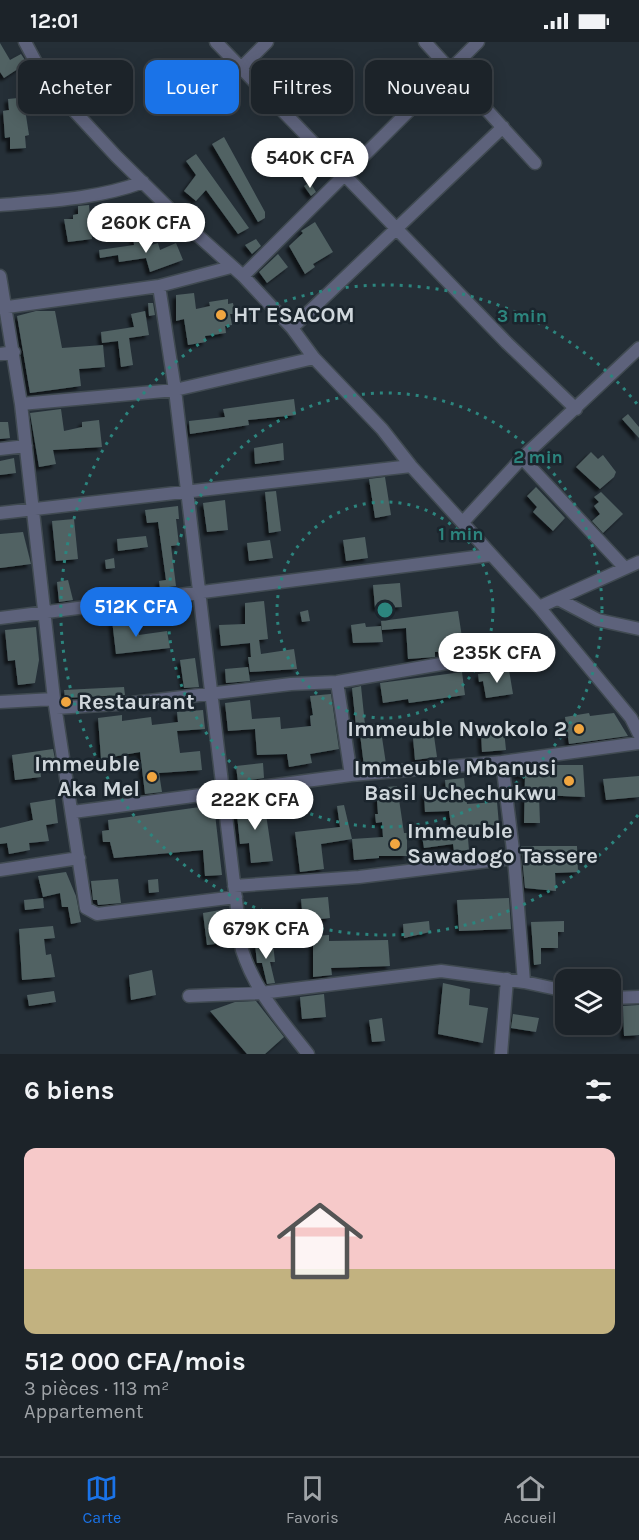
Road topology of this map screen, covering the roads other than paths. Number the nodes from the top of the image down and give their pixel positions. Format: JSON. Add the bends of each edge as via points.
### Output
{"nodes":[{"id":1,"x":25,"y":42,"type":"edge"},
{"id":2,"x":216,"y":42,"type":"edge"},
{"id":3,"x":267,"y":42,"type":"edge"},
{"id":4,"x":425,"y":42,"type":"edge"},
{"id":5,"x":478,"y":42,"type":"edge"},
{"id":6,"x":443,"y":60,"type":"edge"},
{"id":7,"x":459,"y":60,"type":"edge"},
{"id":8,"x":242,"y":67,"type":"junction"},
{"id":9,"x":405,"y":114,"type":"edge"},
{"id":10,"x":491,"y":114,"type":"edge"},
{"id":11,"x":502,"y":127,"type":"junction"},
{"id":12,"x":535,"y":163,"type":"dead end"},
{"id":13,"x":345,"y":174,"type":"junction"},
{"id":14,"x":143,"y":182,"type":"junction"},
{"id":15,"x":0,"y":205,"type":"edge"},
{"id":16,"x":397,"y":230,"type":"junction"},
{"id":17,"x":231,"y":267,"type":"junction"},
{"id":18,"x":0,"y":276,"type":"edge"},
{"id":19,"x":243,"y":276,"type":"junction"},
{"id":20,"x":159,"y":286,"type":"junction"},
{"id":21,"x":3,"y":308,"type":"edge"},
{"id":22,"x":292,"y":328,"type":"junction"},
{"id":23,"x":639,"y":348,"type":"edge"},
{"id":24,"x":14,"y":352,"type":"junction"},
{"id":25,"x":0,"y":354,"type":"edge"},
{"id":26,"x":314,"y":358,"type":"junction"},
{"id":27,"x":175,"y":390,"type":"junction"},
{"id":28,"x":21,"y":404,"type":"junction"},
{"id":29,"x":576,"y":409,"type":"junction"},
{"id":30,"x":26,"y":446,"type":"junction"},
{"id":31,"x":0,"y":449,"type":"edge"},
{"id":32,"x":522,"y":458,"type":"junction"},
{"id":33,"x":411,"y":466,"type":"junction"},
{"id":34,"x":187,"y":490,"type":"junction"},
{"id":35,"x":31,"y":508,"type":"junction"},
{"id":36,"x":0,"y":513,"type":"edge"},
{"id":37,"x":463,"y":522,"type":"junction"},
{"id":38,"x":491,"y":555,"type":"junction"},
{"id":39,"x":639,"y":562,"type":"edge"},
{"id":40,"x":624,"y":567,"type":"junction"},
{"id":41,"x":199,"y":592,"type":"junction"},
{"id":42,"x":558,"y":599,"type":"junction"},
{"id":43,"x":539,"y":607,"type":"junction"},
{"id":44,"x":45,"y":612,"type":"junction"},
{"id":45,"x":0,"y":618,"type":"edge"},
{"id":46,"x":639,"y":629,"type":"edge"},
{"id":47,"x":464,"y":660,"type":"dead end"},
{"id":48,"x":337,"y":682,"type":"junction"},
{"id":49,"x":211,"y":693,"type":"junction"},
{"id":50,"x":0,"y":702,"type":"edge"},
{"id":51,"x":55,"y":704,"type":"junction"},
{"id":52,"x":639,"y":734,"type":"edge"},
{"id":53,"x":639,"y":743,"type":"edge"},
{"id":54,"x":502,"y":762,"type":"junction"},
{"id":55,"x":351,"y":775,"type":"junction"},
{"id":56,"x":223,"y":792,"type":"junction"},
{"id":57,"x":73,"y":812,"type":"junction"},
{"id":58,"x":80,"y":858,"type":"junction"},
{"id":59,"x":514,"y":858,"type":"junction"},
{"id":60,"x":0,"y":870,"type":"edge"},
{"id":61,"x":235,"y":892,"type":"junction"},
{"id":62,"x":507,"y":979,"type":"junction"},
{"id":63,"x":524,"y":981,"type":"junction"},
{"id":64,"x":555,"y":988,"type":"edge"},
{"id":65,"x":261,"y":993,"type":"junction"},
{"id":66,"x":189,"y":996,"type":"dead end"},
{"id":67,"x":639,"y":997,"type":"edge"},
{"id":68,"x":621,"y":998,"type":"edge"},
{"id":69,"x":308,"y":1054,"type":"edge"},
{"id":70,"x":501,"y":1054,"type":"edge"}],
"edges":[{"from":1,"to":14,"type":"street","via":[[59,94]]},
{"from":2,"to":8,"type":"street"},
{"from":3,"to":8,"type":"street"},
{"from":4,"to":6,"type":"street"},
{"from":5,"to":7,"type":"street"},
{"from":8,"to":13,"type":"street"},
{"from":9,"to":13,"type":"street"},
{"from":10,"to":11,"type":"street"},
{"from":11,"to":12,"type":"street"},
{"from":11,"to":16,"type":"street"},
{"from":13,"to":16,"type":"street"},
{"from":13,"to":19,"type":"street"},
{"from":14,"to":15,"type":"street","via":[[92,196]]},
{"from":14,"to":17,"type":"street"},
{"from":16,"to":22,"type":"street"},
{"from":16,"to":29,"type":"street"},
{"from":17,"to":19,"type":"street"},
{"from":17,"to":20,"type":"street"},
{"from":18,"to":21,"type":"street"},
{"from":19,"to":22,"type":"street"},
{"from":20,"to":21,"type":"street"},
{"from":20,"to":27,"type":"street"},
{"from":21,"to":24,"type":"street"},
{"from":22,"to":26,"type":"street"},
{"from":23,"to":29,"type":"street"},
{"from":24,"to":25,"type":"street"},
{"from":24,"to":28,"type":"street"},
{"from":26,"to":27,"type":"street"},
{"from":26,"to":33,"type":"street","via":[[382,429]]},
{"from":27,"to":28,"type":"street"},
{"from":27,"to":34,"type":"street"},
{"from":28,"to":30,"type":"street"},
{"from":29,"to":32,"type":"street"},
{"from":30,"to":31,"type":"street"},
{"from":30,"to":35,"type":"street"},
{"from":32,"to":37,"type":"street"},
{"from":32,"to":40,"type":"street"},
{"from":33,"to":34,"type":"street"},
{"from":33,"to":37,"type":"street"},
{"from":34,"to":35,"type":"street"},
{"from":34,"to":41,"type":"street"},
{"from":35,"to":36,"type":"street"},
{"from":35,"to":44,"type":"street"},
{"from":37,"to":38,"type":"street"},
{"from":38,"to":41,"type":"street"},
{"from":38,"to":43,"type":"street"},
{"from":39,"to":40,"type":"street"},
{"from":40,"to":42,"type":"street"},
{"from":41,"to":44,"type":"street"},
{"from":41,"to":49,"type":"street"},
{"from":42,"to":43,"type":"street"},
{"from":42,"to":46,"type":"street","via":[[598,620]]},
{"from":43,"to":52,"type":"street","via":[[631,718]]},
{"from":44,"to":45,"type":"street"},
{"from":44,"to":51,"type":"street"},
{"from":47,"to":48,"type":"street"},
{"from":48,"to":49,"type":"street"},
{"from":48,"to":55,"type":"street"},
{"from":49,"to":51,"type":"street","via":[[132,703]]},
{"from":49,"to":56,"type":"street"},
{"from":50,"to":51,"type":"street"},
{"from":51,"to":57,"type":"street"},
{"from":53,"to":54,"type":"street"},
{"from":54,"to":55,"type":"street"},
{"from":54,"to":59,"type":"street"},
{"from":55,"to":56,"type":"street"},
{"from":56,"to":57,"type":"street"},
{"from":56,"to":61,"type":"street"},
{"from":57,"to":58,"type":"street"},
{"from":58,"to":60,"type":"street"},
{"from":58,"to":61,"type":"street","via":[[86,908],[91,913]]},
{"from":59,"to":61,"type":"street"},
{"from":59,"to":63,"type":"street"},
{"from":61,"to":65,"type":"street","via":[[242,950]]},
{"from":62,"to":63,"type":"street"},
{"from":62,"to":65,"type":"street","via":[[441,971]]},
{"from":62,"to":70,"type":"street"},
{"from":63,"to":64,"type":"street"},
{"from":65,"to":66,"type":"street"},
{"from":65,"to":69,"type":"street"},
{"from":67,"to":68,"type":"street"}]}
